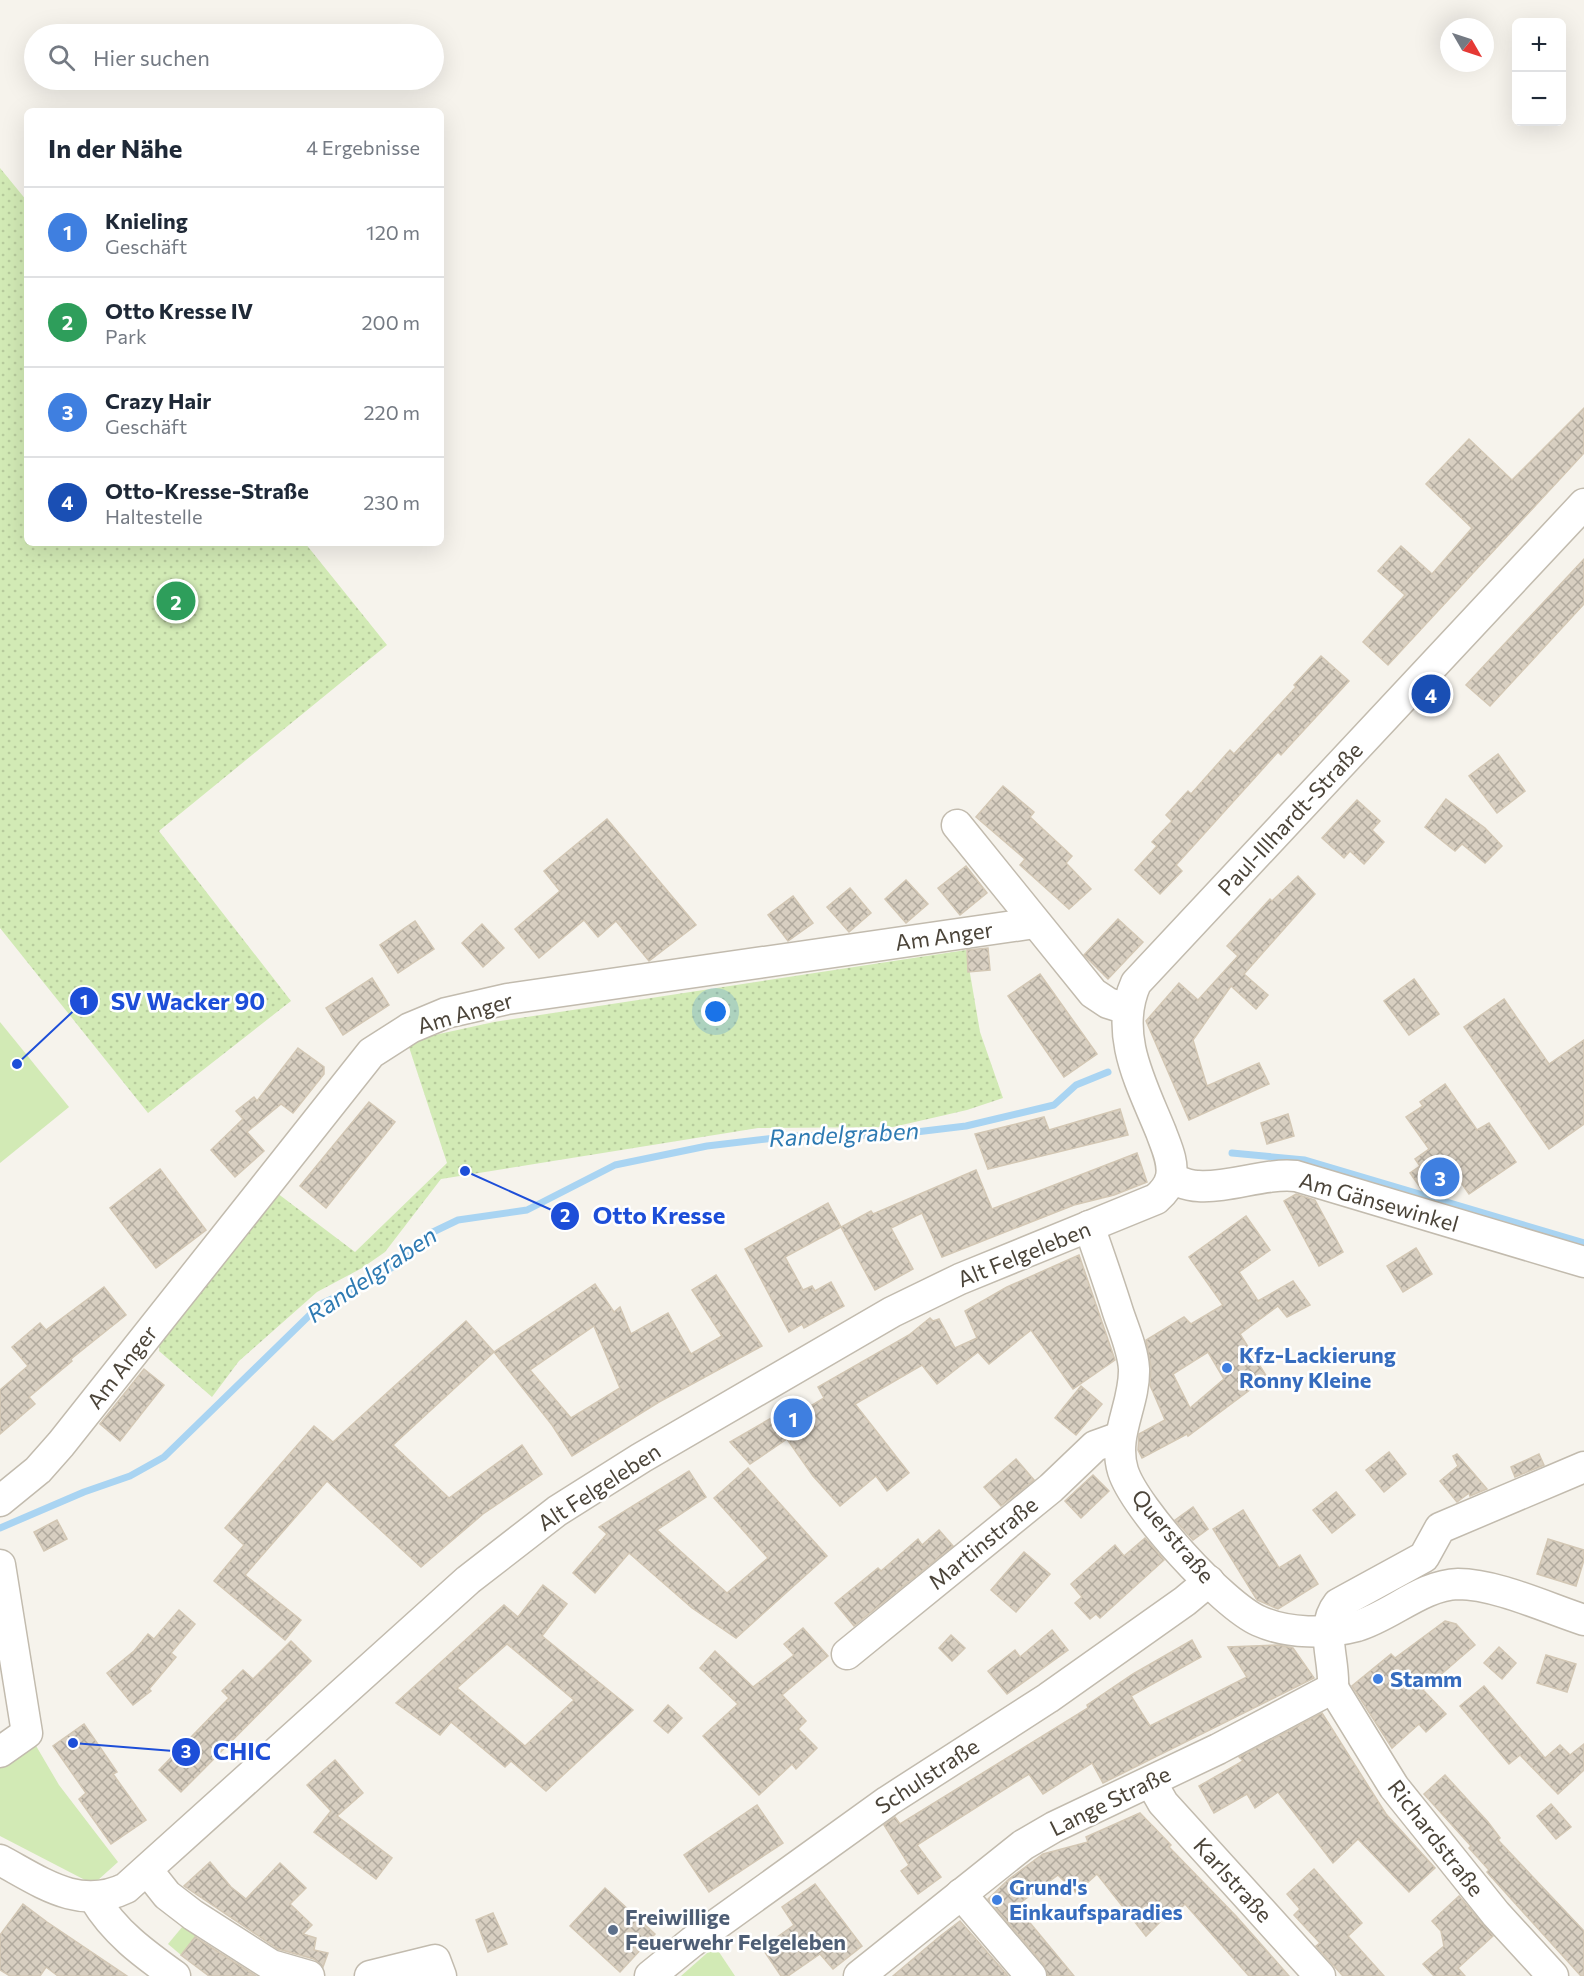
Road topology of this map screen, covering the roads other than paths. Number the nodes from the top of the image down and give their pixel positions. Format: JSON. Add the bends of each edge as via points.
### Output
{"nodes":[{"id":1,"x":1584,"y":504,"type":"edge"},
{"id":2,"x":957,"y":825,"type":"dead end"},
{"id":3,"x":1035,"y":923,"type":"junction"},
{"id":4,"x":1127,"y":1009,"type":"junction"},
{"id":5,"x":1171,"y":1179,"type":"junction"},
{"id":6,"x":1089,"y":1226,"type":"junction"},
{"id":7,"x":1584,"y":1262,"type":"edge"},
{"id":8,"x":1120,"y":1437,"type":"junction"},
{"id":9,"x":1584,"y":1467,"type":"edge"},
{"id":10,"x":0,"y":1500,"type":"edge"},
{"id":11,"x":1424,"y":1557,"type":"junction"},
{"id":12,"x":0,"y":1565,"type":"edge"},
{"id":13,"x":1209,"y":1581,"type":"junction"},
{"id":14,"x":1437,"y":1589,"type":"junction"},
{"id":15,"x":1584,"y":1620,"type":"edge"},
{"id":16,"x":1328,"y":1631,"type":"junction"},
{"id":17,"x":847,"y":1654,"type":"dead end"},
{"id":18,"x":1333,"y":1688,"type":"junction"},
{"id":19,"x":0,"y":1752,"type":"edge"},
{"id":20,"x":1151,"y":1782,"type":"junction"},
{"id":21,"x":0,"y":1860,"type":"edge"},
{"id":22,"x":148,"y":1871,"type":"junction"},
{"id":23,"x":962,"y":1894,"type":"junction"},
{"id":24,"x":94,"y":1898,"type":"junction"},
{"id":25,"x":438,"y":1968,"type":"edge"},
{"id":26,"x":175,"y":1976,"type":"edge"},
{"id":27,"x":309,"y":1976,"type":"edge"},
{"id":28,"x":370,"y":1976,"type":"edge"},
{"id":29,"x":650,"y":1976,"type":"edge"},
{"id":30,"x":859,"y":1976,"type":"edge"},
{"id":31,"x":1031,"y":1976,"type":"edge"},
{"id":32,"x":1320,"y":1976,"type":"edge"},
{"id":33,"x":1553,"y":1976,"type":"edge"}],
"edges":[{"from":1,"to":4,"type":"street","name":"Paul-Illhardt-Straße","via":[[1145,970]]},
{"from":2,"to":3,"type":"street","name":"Am Anger"},
{"from":3,"to":4,"type":"street","name":"Am Anger","via":[[1093,993]]},
{"from":3,"to":10,"type":"street","name":"Am Anger","via":[[507,999],[446,1013],[410,1028],[371,1053],[61,1444],[38,1470]]},
{"from":4,"to":5,"type":"street","name":"Paul-Illhardt-Straße","via":[[1130,1050],[1167,1147]]},
{"from":5,"to":6,"type":"street","name":"Alt Felgeleben","via":[[1147,1205]]},
{"from":5,"to":7,"type":"street","name":"Am Gänsewinkel","via":[[1211,1186],[1275,1174],[1306,1178]]},
{"from":6,"to":8,"type":"street","name":"Querstraße","via":[[1134,1367]]},
{"from":6,"to":22,"type":"street","name":"Alt Felgeleben","via":[[960,1279],[892,1312],[557,1511],[468,1580]]},
{"from":8,"to":13,"type":"street","name":"Querstraße","via":[[1124,1473],[1138,1498]]},
{"from":8,"to":17,"type":"street","name":"Martinstraße","via":[[1095,1446],[1051,1488]]},
{"from":9,"to":11,"type":"street","via":[[1440,1528]]},
{"from":11,"to":14,"type":"street"},
{"from":11,"to":16,"type":"street","via":[[1338,1604],[1330,1614]]},
{"from":12,"to":19,"type":"street","via":[[27,1732]]},
{"from":13,"to":16,"type":"street","name":"Querstraße","via":[[1258,1621],[1282,1628]]},
{"from":13,"to":29,"type":"street","name":"Schulstraße","via":[[1048,1698],[888,1801]]},
{"from":14,"to":15,"type":"street","name":"Querstraße","via":[[1456,1584],[1478,1587]]},
{"from":14,"to":16,"type":"street","name":"Querstraße","via":[[1358,1625]]},
{"from":16,"to":18,"type":"street"},
{"from":18,"to":20,"type":"street","name":"Lange Straße"},
{"from":18,"to":33,"type":"street","name":"Richardstraße","via":[[1394,1787],[1496,1914]]},
{"from":20,"to":23,"type":"street","name":"Lange Straße","via":[[1023,1845]]},
{"from":20,"to":32,"type":"street","name":"Karlstraße","via":[[1163,1803]]},
{"from":21,"to":24,"type":"street","via":[[55,1888]]},
{"from":22,"to":24,"type":"street","name":"Alt Felgeleben","via":[[126,1888]]},
{"from":22,"to":27,"type":"street","via":[[167,1895],[193,1915],[271,1965]]},
{"from":23,"to":30,"type":"street","name":"Lange Straße"},
{"from":23,"to":31,"type":"street"},
{"from":24,"to":26,"type":"street","via":[[105,1917],[128,1941]]},
{"from":25,"to":28,"type":"street"}]}
